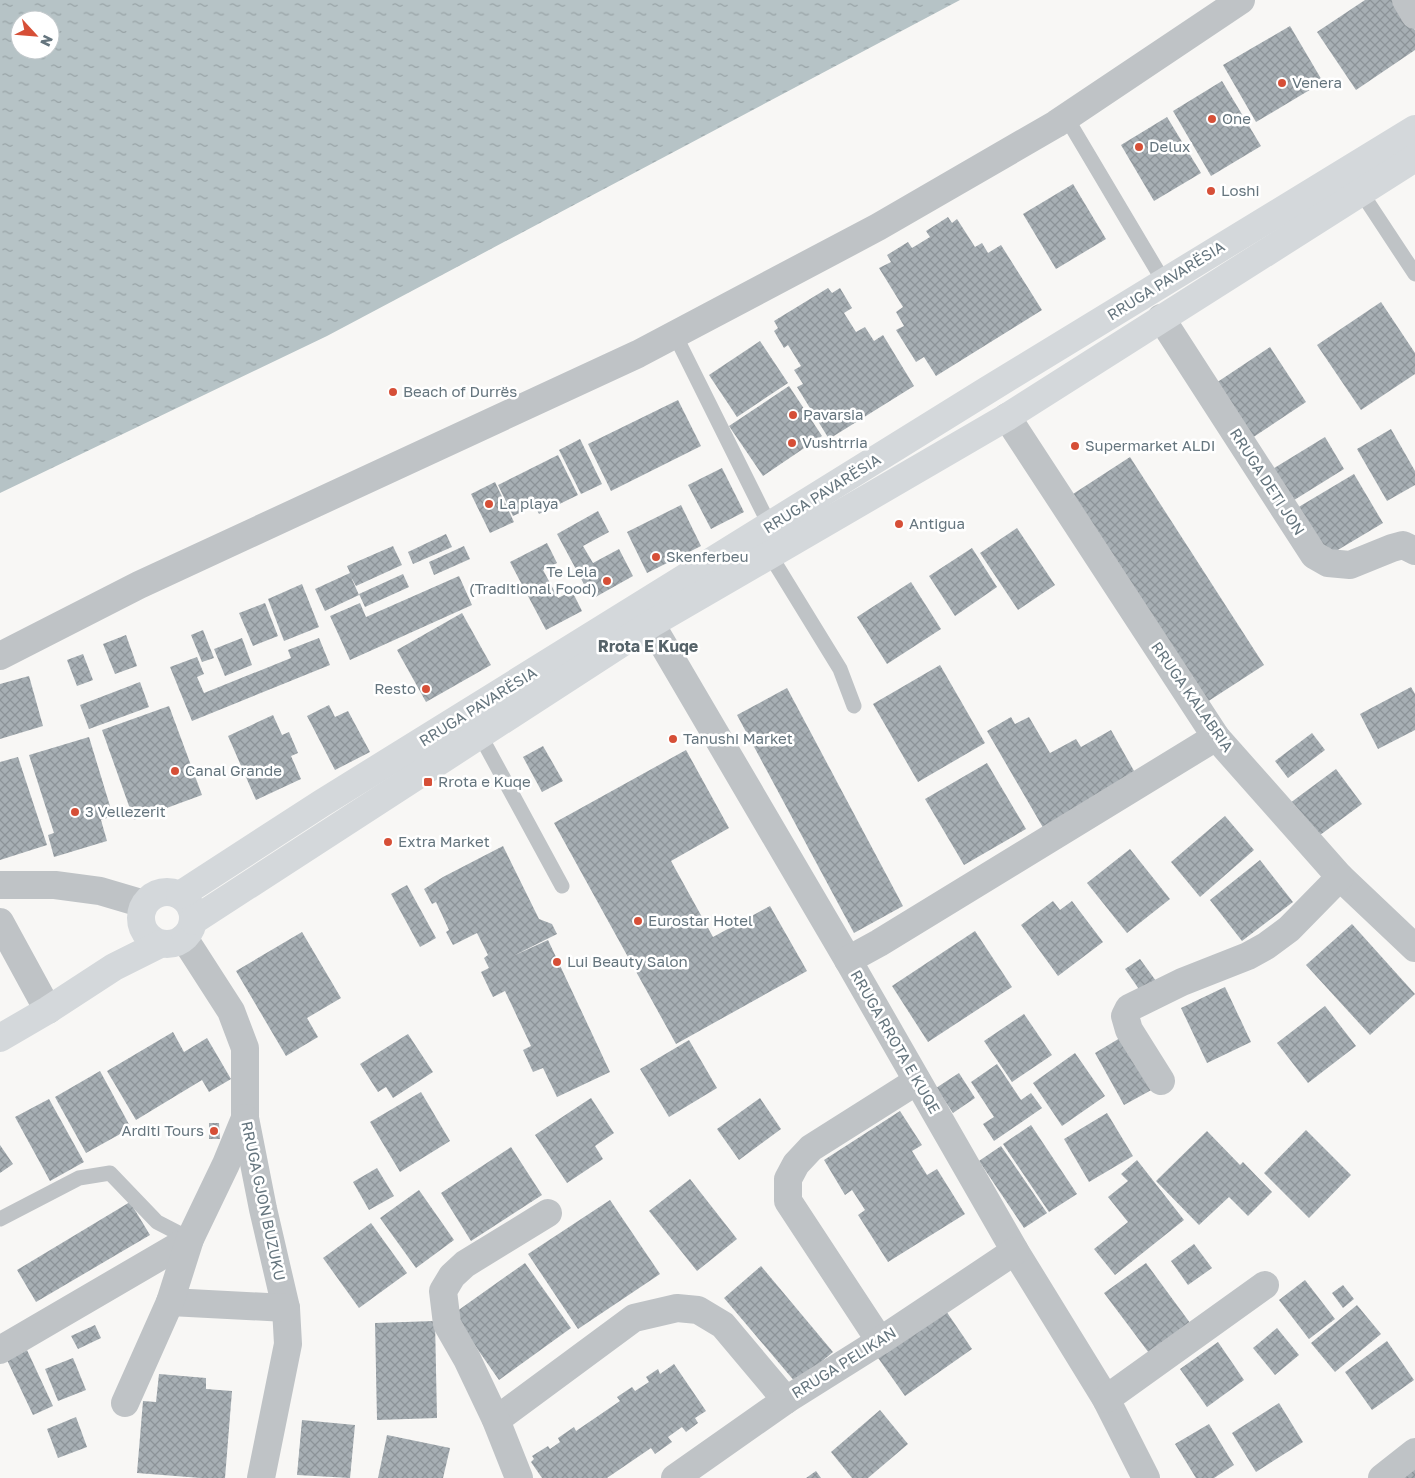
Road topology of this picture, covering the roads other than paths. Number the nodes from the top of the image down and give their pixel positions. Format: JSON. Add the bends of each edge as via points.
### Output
{"nodes":[{"id":1,"x":1241,"y":0,"type":"edge"},
{"id":2,"x":1406,"y":0,"type":"edge"},
{"id":3,"x":1415,"y":15,"type":"edge"},
{"id":4,"x":1066,"y":117,"type":"junction"},
{"id":5,"x":1415,"y":129,"type":"edge"},
{"id":6,"x":1415,"y":158,"type":"edge"},
{"id":7,"x":1361,"y":192,"type":"junction"},
{"id":8,"x":1415,"y":274,"type":"edge"},
{"id":9,"x":1164,"y":282,"type":"junction"},
{"id":10,"x":1161,"y":318,"type":"junction"},
{"id":11,"x":675,"y":335,"type":"junction"},
{"id":12,"x":1007,"y":417,"type":"junction"},
{"id":13,"x":770,"y":526,"type":"junction"},
{"id":14,"x":1415,"y":551,"type":"edge"},
{"id":15,"x":770,"y":555,"type":"junction"},
{"id":16,"x":647,"y":615,"type":"junction"},
{"id":17,"x":0,"y":656,"type":"edge"},
{"id":18,"x":854,"y":706,"type":"dead end"},
{"id":19,"x":480,"y":735,"type":"junction"},
{"id":20,"x":1216,"y":737,"type":"junction"},
{"id":21,"x":1340,"y":877,"type":"junction"},
{"id":22,"x":0,"y":885,"type":"edge"},
{"id":23,"x":562,"y":886,"type":"dead end"},
{"id":24,"x":180,"y":895,"type":"junction"},
{"id":25,"x":0,"y":922,"type":"edge"},
{"id":26,"x":165,"y":927,"type":"junction"},
{"id":27,"x":1415,"y":948,"type":"edge"},
{"id":28,"x":848,"y":960,"type":"junction"},
{"id":29,"x":48,"y":1010,"type":"junction"},
{"id":30,"x":0,"y":1038,"type":"edge"},
{"id":31,"x":917,"y":1081,"type":"junction"},
{"id":32,"x":1161,"y":1081,"type":"dead end"},
{"id":33,"x":245,"y":1118,"type":"junction"},
{"id":34,"x":548,"y":1213,"type":"dead end"},
{"id":35,"x":0,"y":1219,"type":"edge"},
{"id":36,"x":190,"y":1238,"type":"junction"},
{"id":37,"x":1015,"y":1252,"type":"junction"},
{"id":38,"x":1264,"y":1286,"type":"dead end"},
{"id":39,"x":170,"y":1302,"type":"junction"},
{"id":40,"x":286,"y":1308,"type":"junction"},
{"id":41,"x":880,"y":1341,"type":"junction"},
{"id":42,"x":0,"y":1350,"type":"edge"},
{"id":43,"x":1106,"y":1399,"type":"junction"},
{"id":44,"x":786,"y":1400,"type":"junction"},
{"id":45,"x":124,"y":1403,"type":"dead end"},
{"id":46,"x":496,"y":1420,"type":"junction"},
{"id":47,"x":1415,"y":1452,"type":"edge"},
{"id":48,"x":261,"y":1478,"type":"edge"},
{"id":49,"x":519,"y":1478,"type":"edge"},
{"id":50,"x":675,"y":1478,"type":"edge"},
{"id":51,"x":1146,"y":1478,"type":"edge"},
{"id":52,"x":1382,"y":1478,"type":"edge"}],
"edges":[{"from":1,"to":4,"type":"street"},
{"from":2,"to":3,"type":"street"},
{"from":4,"to":9,"type":"lane"},
{"from":4,"to":11,"type":"street","via":[[878,228]]},
{"from":5,"to":9,"type":"main road","name":"RRUGA PAVARËSIA"},
{"from":6,"to":7,"type":"main road","name":"RRUGA PAVARËSIA"},
{"from":7,"to":8,"type":"lane"},
{"from":7,"to":10,"type":"main road","name":"RRUGA PAVARËSIA"},
{"from":9,"to":13,"type":"main road","name":"RRUGA PAVARËSIA"},
{"from":10,"to":12,"type":"main road","name":"RRUGA PAVARËSIA"},
{"from":10,"to":14,"type":"street","name":"RRUGA DETI JON","via":[[1314,555],[1328,562],[1350,565],[1403,545]]},
{"from":11,"to":13,"type":"lane"},
{"from":11,"to":17,"type":"street","via":[[139,585]]},
{"from":12,"to":15,"type":"main road","name":"RRUGA PAVARËSIA"},
{"from":12,"to":20,"type":"street","name":"RRUGA KALABRIA"},
{"from":13,"to":16,"type":"main road","name":"RRUGA PAVARËSIA"},
{"from":15,"to":16,"type":"main road","name":"RRUGA PAVARËSIA"},
{"from":15,"to":18,"type":"lane","via":[[840,669]]},
{"from":16,"to":19,"type":"main road","name":"RRUGA PAVARËSIA"},
{"from":16,"to":24,"type":"main road","name":"RRUGA PAVARËSIA","via":[[322,803]]},
{"from":16,"to":28,"type":"street","name":"RRUGA RROTA E KUQE"},
{"from":19,"to":23,"type":"lane"},
{"from":19,"to":26,"type":"main road","name":"RRUGA PAVARËSIA"},
{"from":20,"to":21,"type":"street","name":"RRUGA KALABRIA"},
{"from":20,"to":28,"type":"street"},
{"from":21,"to":27,"type":"street","name":"RRUGA KALABRIA"},
{"from":21,"to":32,"type":"street","via":[[1288,929],[1266,946],[1129,1008],[1125,1016],[1129,1030]]},
{"from":22,"to":26,"type":"street","via":[[64,886],[100,891]]},
{"from":24,"to":26,"type":"main road","via":[[192,910]]},
{"from":24,"to":26,"type":"main road","via":[[170,891],[151,896]]},
{"from":25,"to":29,"type":"street"},
{"from":26,"to":29,"type":"main road","name":"RRUGA PAVARËSIA","via":[[114,967]]},
{"from":26,"to":33,"type":"street","name":"RRUGA GJON BUZUKU","via":[[231,1011],[245,1048]]},
{"from":28,"to":31,"type":"street","name":"RRUGA RROTA E KUQE"},
{"from":29,"to":30,"type":"main road","name":"RRUGA PAVARËSIA"},
{"from":31,"to":37,"type":"street","name":"RRUGA RROTA E KUQE"},
{"from":31,"to":41,"type":"street","via":[[811,1148],[796,1164],[788,1179],[788,1201]]},
{"from":33,"to":36,"type":"street"},
{"from":33,"to":40,"type":"street","name":"RRUGA GJON BUZUKU"},
{"from":34,"to":46,"type":"street","via":[[465,1264],[443,1291],[447,1324]]},
{"from":35,"to":36,"type":"lane","via":[[79,1178],[110,1173],[157,1222]]},
{"from":36,"to":39,"type":"street"},
{"from":36,"to":42,"type":"street"},
{"from":37,"to":41,"type":"street","name":"RRUGA PELIKAN"},
{"from":37,"to":43,"type":"street","name":"RRUGA RROTA E KUQE"},
{"from":38,"to":43,"type":"street"},
{"from":39,"to":40,"type":"street"},
{"from":39,"to":45,"type":"street"},
{"from":40,"to":48,"type":"street","name":"RRUGA GJON BUZUKU","via":[[288,1344]]},
{"from":41,"to":44,"type":"street","name":"RRUGA PELIKAN"},
{"from":43,"to":51,"type":"street","name":"RRUGA RROTA E KUQE"},
{"from":44,"to":46,"type":"street","via":[[723,1325],[698,1310],[677,1308],[634,1318]]},
{"from":44,"to":50,"type":"street","name":"RRUGA PELIKAN"},
{"from":46,"to":49,"type":"street"},
{"from":47,"to":52,"type":"street"}]}
